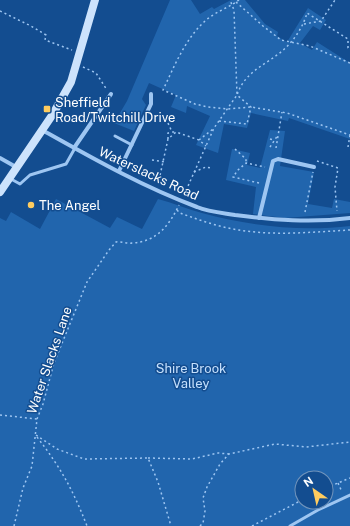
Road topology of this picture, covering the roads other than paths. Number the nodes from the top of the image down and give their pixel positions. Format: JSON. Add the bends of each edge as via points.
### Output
{"nodes":[{"id":1,"x":94,"y":0,"type":"edge"},
{"id":2,"x":111,"y":94,"type":"road end"},
{"id":3,"x":151,"y":94,"type":"dead end"},
{"id":4,"x":42,"y":130,"type":"junction"},
{"id":5,"x":115,"y":136,"type":"dead end"},
{"id":6,"x":132,"y":145,"type":"junction"},
{"id":7,"x":74,"y":148,"type":"junction"},
{"id":8,"x":0,"y":158,"type":"edge"},
{"id":9,"x":17,"y":168,"type":"junction"},
{"id":10,"x":313,"y":169,"type":"road end"},
{"id":11,"x":119,"y":171,"type":"junction"},
{"id":12,"x":9,"y":178,"type":"junction"},
{"id":13,"x":0,"y":192,"type":"edge"},
{"id":14,"x":259,"y":218,"type":"junction"},
{"id":15,"x":350,"y":218,"type":"edge"},
{"id":16,"x":350,"y":495,"type":"edge"},
{"id":17,"x":290,"y":526,"type":"edge"}],
"edges":[{"from":1,"to":4,"type":"main road","via":[[71,82]]},
{"from":2,"to":7,"type":"street"},
{"from":3,"to":6,"type":"street","via":[[151,104]]},
{"from":4,"to":7,"type":"street","name":"Waterslacks Road"},
{"from":4,"to":9,"type":"main road"},
{"from":5,"to":6,"type":"lane"},
{"from":6,"to":11,"type":"street"},
{"from":7,"to":11,"type":"street","name":"Waterslacks Road"},
{"from":7,"to":12,"type":"lane","via":[[66,164],[30,174],[20,184]]},
{"from":8,"to":9,"type":"street"},
{"from":9,"to":12,"type":"main road"},
{"from":10,"to":14,"type":"street","via":[[278,159],[273,161]]},
{"from":11,"to":14,"type":"street","name":"Waterslacks Road","via":[[197,207]]},
{"from":12,"to":13,"type":"main road"},
{"from":14,"to":15,"type":"street","name":"Waterslacks Road","via":[[285,221]]},
{"from":16,"to":17,"type":"lane"}]}
